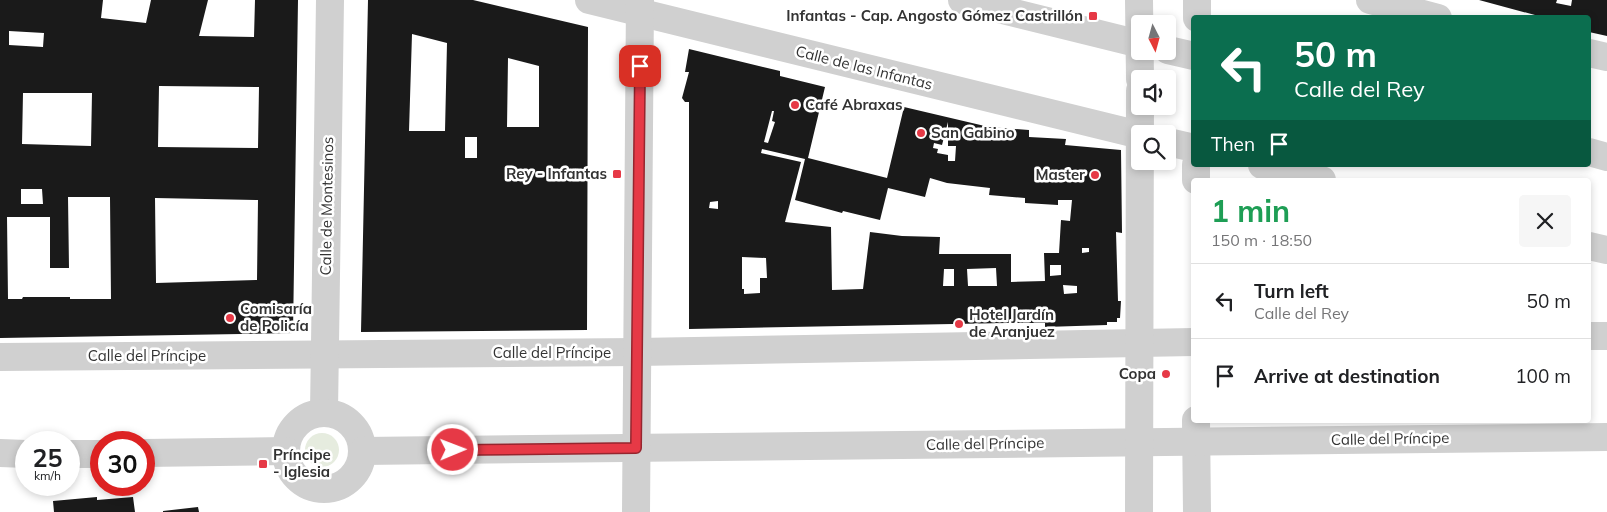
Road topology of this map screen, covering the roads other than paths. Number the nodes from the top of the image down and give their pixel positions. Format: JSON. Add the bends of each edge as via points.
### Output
{"nodes":[{"id":1,"x":330,"y":0,"type":"edge"},
{"id":2,"x":589,"y":0,"type":"edge"},
{"id":3,"x":962,"y":0,"type":"edge"},
{"id":4,"x":1139,"y":0,"type":"edge"},
{"id":5,"x":1197,"y":0,"type":"edge"},
{"id":6,"x":1370,"y":0,"type":"edge"},
{"id":7,"x":1453,"y":0,"type":"edge"},
{"id":8,"x":640,"y":6,"type":"edge"},
{"id":9,"x":1139,"y":15,"type":"edge"},
{"id":10,"x":1197,"y":15,"type":"edge"},
{"id":11,"x":1427,"y":15,"type":"edge"},
{"id":12,"x":1453,"y":15,"type":"edge"},
{"id":13,"x":1131,"y":42,"type":"edge"},
{"id":14,"x":1176,"y":52,"type":"edge"},
{"id":15,"x":1591,"y":53,"type":"edge"},
{"id":16,"x":1191,"y":55,"type":"edge"},
{"id":17,"x":1607,"y":57,"type":"edge"},
{"id":18,"x":1131,"y":133,"type":"edge"},
{"id":19,"x":1176,"y":144,"type":"edge"},
{"id":20,"x":1191,"y":147,"type":"edge"},
{"id":21,"x":1591,"y":153,"type":"edge"},
{"id":22,"x":1607,"y":157,"type":"edge"},
{"id":23,"x":1270,"y":167,"type":"edge"},
{"id":24,"x":1139,"y":170,"type":"edge"},
{"id":25,"x":1314,"y":178,"type":"edge"},
{"id":26,"x":1591,"y":246,"type":"edge"},
{"id":27,"x":1607,"y":250,"type":"edge"},
{"id":28,"x":1591,"y":336,"type":"edge"},
{"id":29,"x":1607,"y":336,"type":"edge"},
{"id":30,"x":1191,"y":342,"type":"edge"},
{"id":31,"x":1139,"y":343,"type":"junction"},
{"id":32,"x":638,"y":352,"type":"junction"},
{"id":33,"x":324,"y":354,"type":"junction"},
{"id":34,"x":0,"y":357,"type":"edge"},
{"id":35,"x":324,"y":412,"type":"junction"},
{"id":36,"x":1196,"y":431,"type":"edge"},
{"id":37,"x":1607,"y":437,"type":"edge"},
{"id":38,"x":1139,"y":442,"type":"junction"},
{"id":39,"x":636,"y":448,"type":"junction"},
{"id":40,"x":286,"y":451,"type":"junction"},
{"id":41,"x":362,"y":451,"type":"junction"},
{"id":42,"x":155,"y":453,"type":"edge"},
{"id":43,"x":0,"y":454,"type":"edge"},
{"id":44,"x":15,"y":454,"type":"edge"},
{"id":45,"x":320,"y":500,"type":"edge"},
{"id":46,"x":636,"y":512,"type":"edge"},
{"id":47,"x":1139,"y":512,"type":"edge"},
{"id":48,"x":1197,"y":512,"type":"edge"}],
"edges":[{"from":1,"to":33,"type":"street","name":"Calle de Montesinos"},
{"from":2,"to":8,"type":"street","name":"Calle de las Infantas"},
{"from":3,"to":13,"type":"street"},
{"from":4,"to":9,"type":"street"},
{"from":5,"to":10,"type":"street"},
{"from":6,"to":11,"type":"street"},
{"from":7,"to":12,"type":"street"},
{"from":8,"to":18,"type":"street","name":"Calle de las Infantas"},
{"from":8,"to":32,"type":"street"},
{"from":14,"to":16,"type":"street"},
{"from":15,"to":17,"type":"street"},
{"from":19,"to":20,"type":"street"},
{"from":21,"to":22,"type":"street"},
{"from":23,"to":25,"type":"street"},
{"from":24,"to":31,"type":"street"},
{"from":26,"to":27,"type":"street"},
{"from":28,"to":29,"type":"street"},
{"from":30,"to":31,"type":"street","name":"Calle del Príncipe"},
{"from":31,"to":32,"type":"street","name":"Calle del Príncipe"},
{"from":31,"to":38,"type":"street"},
{"from":32,"to":33,"type":"street","name":"Calle del Príncipe"},
{"from":32,"to":39,"type":"street"},
{"from":33,"to":34,"type":"street","name":"Calle del Príncipe"},
{"from":33,"to":35,"type":"street","name":"Calle de Montesinos"},
{"from":35,"to":40,"type":"street","via":[[312,414],[293,428]]},
{"from":35,"to":41,"type":"street","via":[[336,414],[355,428],[361,439]]},
{"from":36,"to":37,"type":"street","name":"Calle del Príncipe"},
{"from":36,"to":38,"type":"street","name":"Calle del Príncipe"},
{"from":36,"to":48,"type":"street"},
{"from":38,"to":39,"type":"street","name":"Calle del Príncipe"},
{"from":38,"to":47,"type":"street"},
{"from":39,"to":41,"type":"street","name":"Calle del Príncipe"},
{"from":39,"to":46,"type":"street"},
{"from":40,"to":42,"type":"street"},
{"from":40,"to":45,"type":"street","via":[[292,472]]},
{"from":41,"to":45,"type":"street","via":[[354,475],[332,488]]},
{"from":43,"to":44,"type":"street"}]}
